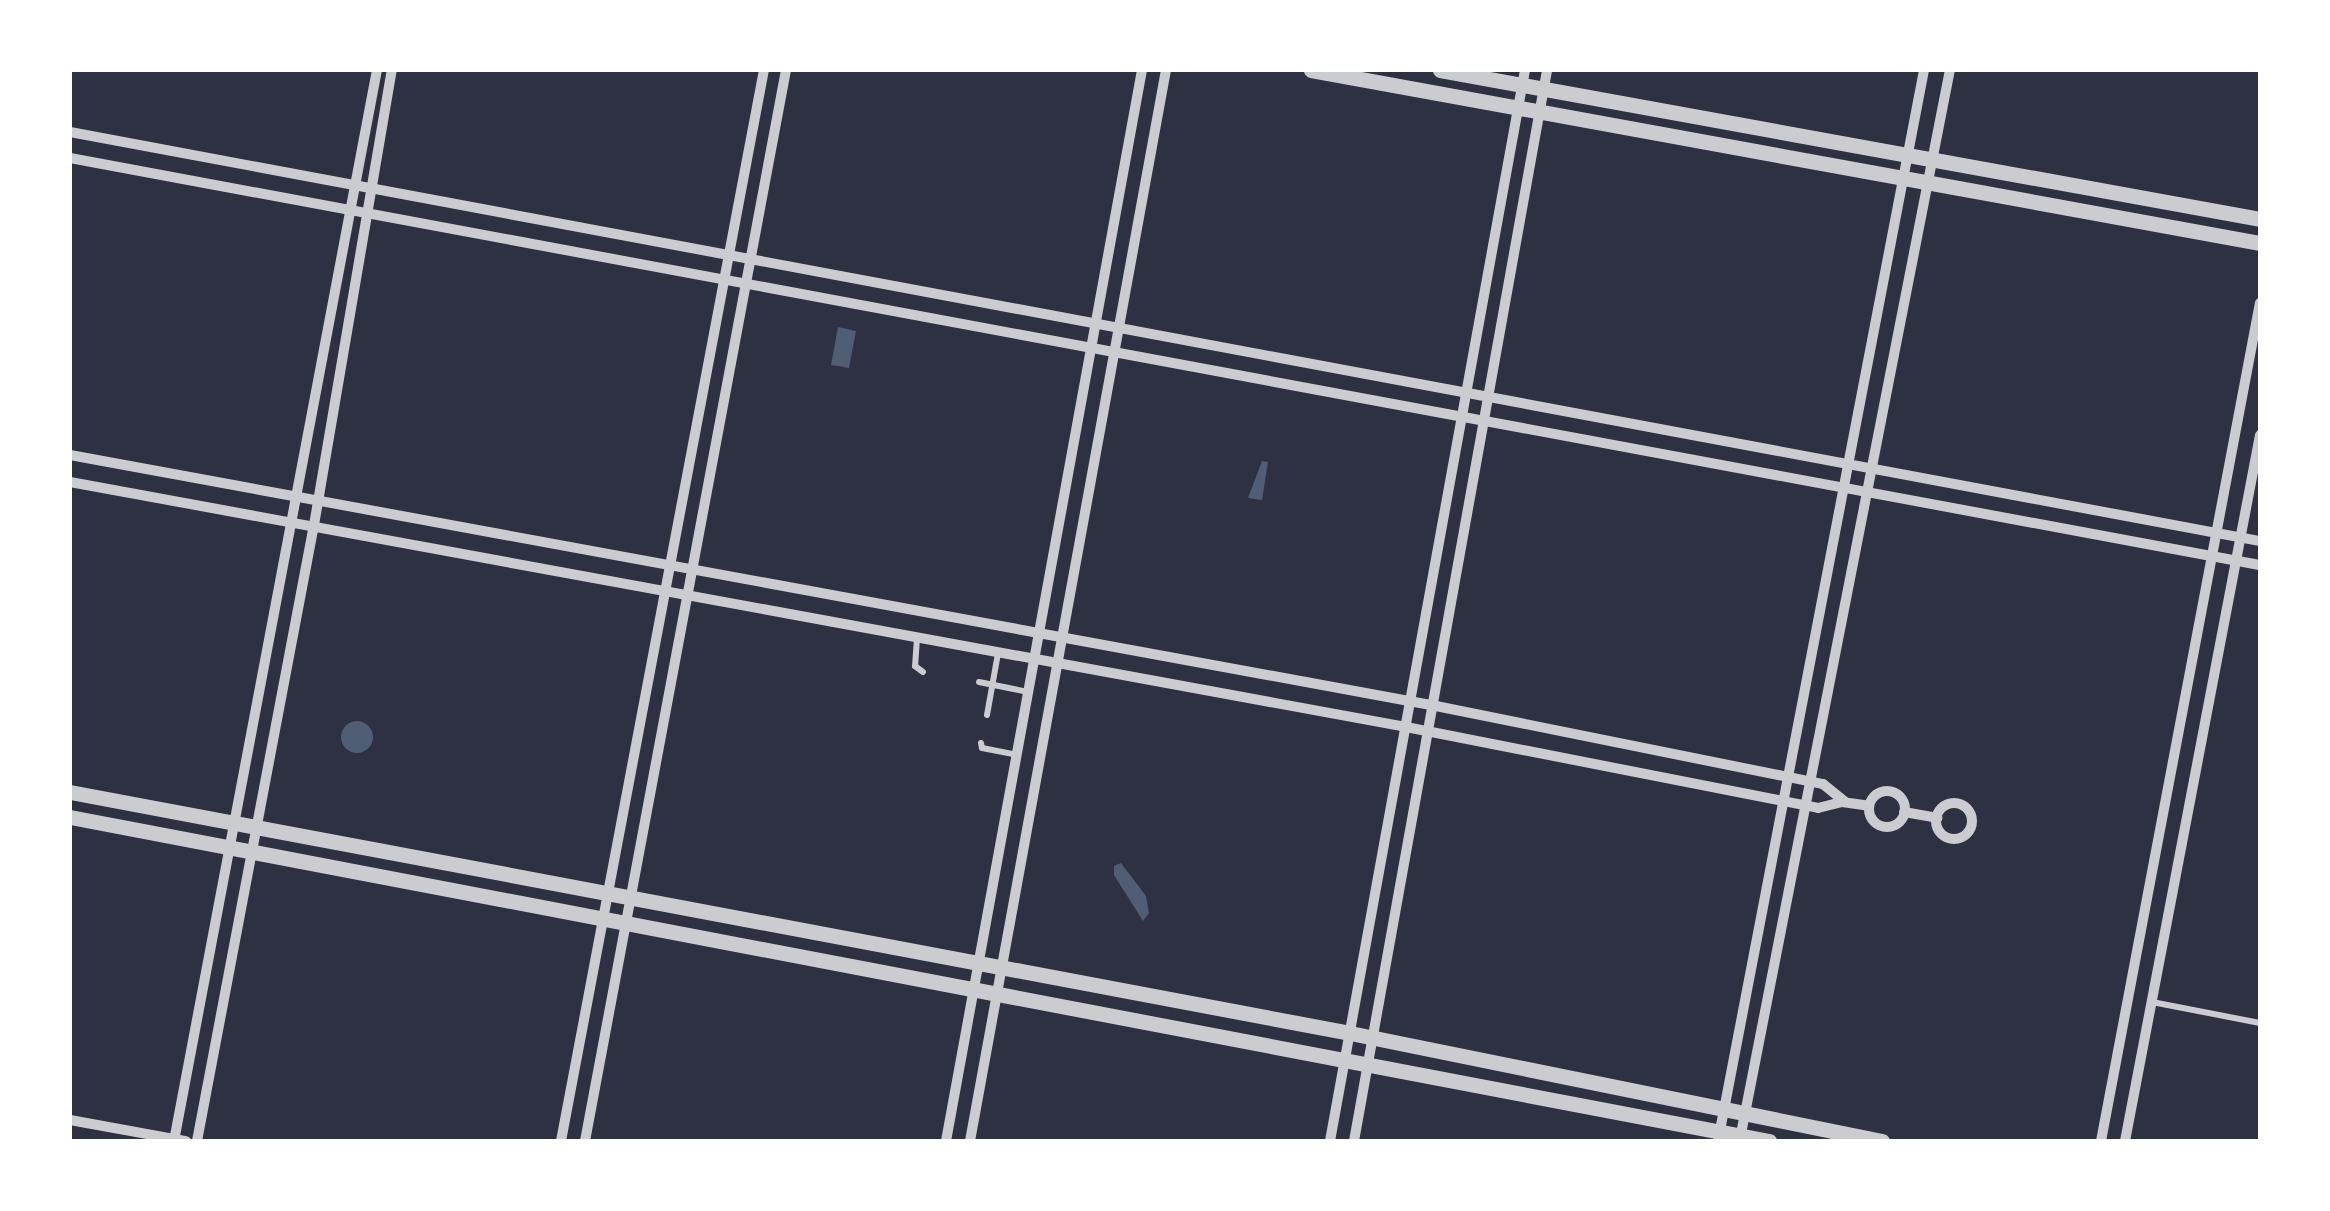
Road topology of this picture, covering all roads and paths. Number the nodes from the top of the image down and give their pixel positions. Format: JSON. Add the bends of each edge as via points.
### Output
{"nodes":[{"id":1,"x":377,"y":70,"type":"edge"},
{"id":2,"x":392,"y":70,"type":"edge"},
{"id":3,"x":764,"y":70,"type":"edge"},
{"id":4,"x":786,"y":70,"type":"edge"},
{"id":5,"x":1142,"y":70,"type":"edge"},
{"id":6,"x":1166,"y":70,"type":"edge"},
{"id":7,"x":1310,"y":70,"type":"edge"},
{"id":8,"x":1440,"y":70,"type":"edge"},
{"id":9,"x":1547,"y":70,"type":"edge"},
{"id":10,"x":1924,"y":70,"type":"edge"},
{"id":11,"x":1950,"y":70,"type":"edge"},
{"id":12,"x":1524,"y":78,"type":"edge"},
{"id":13,"x":1544,"y":90,"type":"junction"},
{"id":14,"x":1518,"y":109,"type":"junction"},
{"id":15,"x":1539,"y":113,"type":"junction"},
{"id":16,"x":70,"y":132,"type":"edge"},
{"id":17,"x":1908,"y":156,"type":"junction"},
{"id":18,"x":70,"y":158,"type":"edge"},
{"id":19,"x":1932,"y":161,"type":"junction"},
{"id":20,"x":1903,"y":180,"type":"junction"},
{"id":21,"x":1928,"y":184,"type":"junction"},
{"id":22,"x":355,"y":185,"type":"junction"},
{"id":23,"x":370,"y":188,"type":"junction"},
{"id":24,"x":350,"y":212,"type":"junction"},
{"id":25,"x":366,"y":214,"type":"junction"},
{"id":26,"x":2260,"y":219,"type":"edge"},
{"id":27,"x":2260,"y":243,"type":"edge"},
{"id":28,"x":728,"y":253,"type":"junction"},
{"id":29,"x":752,"y":258,"type":"junction"},
{"id":30,"x":724,"y":280,"type":"junction"},
{"id":31,"x":747,"y":284,"type":"junction"},
{"id":32,"x":2260,"y":303,"type":"edge"},
{"id":33,"x":1097,"y":321,"type":"junction"},
{"id":34,"x":1120,"y":325,"type":"junction"},
{"id":35,"x":1092,"y":347,"type":"junction"},
{"id":36,"x":1116,"y":351,"type":"junction"},
{"id":37,"x":1466,"y":394,"type":"junction"},
{"id":38,"x":1488,"y":398,"type":"junction"},
{"id":39,"x":1462,"y":416,"type":"junction"},
{"id":40,"x":1484,"y":420,"type":"junction"},
{"id":41,"x":2260,"y":435,"type":"edge"},
{"id":42,"x":70,"y":455,"type":"edge"},
{"id":43,"x":1848,"y":463,"type":"junction"},
{"id":44,"x":1869,"y":467,"type":"junction"},
{"id":45,"x":70,"y":482,"type":"edge"},
{"id":46,"x":1842,"y":488,"type":"junction"},
{"id":47,"x":1864,"y":492,"type":"junction"},
{"id":48,"x":298,"y":496,"type":"junction"},
{"id":49,"x":318,"y":500,"type":"junction"},
{"id":50,"x":293,"y":522,"type":"junction"},
{"id":51,"x":314,"y":526,"type":"junction"},
{"id":52,"x":2217,"y":532,"type":"junction"},
{"id":53,"x":2240,"y":537,"type":"junction"},
{"id":54,"x":2260,"y":540,"type":"edge"},
{"id":55,"x":2212,"y":556,"type":"junction"},
{"id":56,"x":2236,"y":560,"type":"junction"},
{"id":57,"x":2260,"y":565,"type":"edge"},
{"id":58,"x":670,"y":566,"type":"junction"},
{"id":59,"x":692,"y":570,"type":"junction"},
{"id":60,"x":666,"y":590,"type":"junction"},
{"id":61,"x":688,"y":595,"type":"junction"},
{"id":62,"x":1040,"y":631,"type":"junction"},
{"id":63,"x":1064,"y":636,"type":"junction"},
{"id":64,"x":918,"y":637,"type":"junction"},
{"id":65,"x":999,"y":652,"type":"junction"},
{"id":66,"x":1035,"y":658,"type":"junction"},
{"id":67,"x":1060,"y":663,"type":"junction"},
{"id":68,"x":923,"y":672,"type":"dead end"},
{"id":69,"x":979,"y":682,"type":"dead end"},
{"id":70,"x":992,"y":685,"type":"junction"},
{"id":71,"x":1028,"y":692,"type":"junction"},
{"id":72,"x":1410,"y":701,"type":"junction"},
{"id":73,"x":1436,"y":706,"type":"junction"},
{"id":74,"x":987,"y":715,"type":"dead end"},
{"id":75,"x":1406,"y":727,"type":"junction"},
{"id":76,"x":1430,"y":732,"type":"junction"},
{"id":77,"x":981,"y":743,"type":"dead end"},
{"id":78,"x":1017,"y":755,"type":"junction"},
{"id":79,"x":1788,"y":777,"type":"junction"},
{"id":80,"x":1810,"y":781,"type":"junction"},
{"id":81,"x":70,"y":792,"type":"edge"},
{"id":82,"x":1783,"y":802,"type":"junction"},
{"id":83,"x":1845,"y":802,"type":"junction"},
{"id":84,"x":1805,"y":806,"type":"junction"},
{"id":85,"x":1869,"y":806,"type":"junction"},
{"id":86,"x":1904,"y":812,"type":"junction"},
{"id":87,"x":70,"y":817,"type":"edge"},
{"id":88,"x":1936,"y":818,"type":"dead end"},
{"id":89,"x":234,"y":822,"type":"junction"},
{"id":90,"x":256,"y":825,"type":"junction"},
{"id":91,"x":229,"y":849,"type":"junction"},
{"id":92,"x":251,"y":852,"type":"junction"},
{"id":93,"x":607,"y":892,"type":"junction"},
{"id":94,"x":630,"y":897,"type":"junction"},
{"id":95,"x":603,"y":919,"type":"junction"},
{"id":96,"x":626,"y":923,"type":"junction"},
{"id":97,"x":978,"y":966,"type":"junction"},
{"id":98,"x":1002,"y":970,"type":"junction"},
{"id":99,"x":974,"y":991,"type":"junction"},
{"id":100,"x":998,"y":995,"type":"junction"},
{"id":101,"x":2152,"y":1002,"type":"junction"},
{"id":102,"x":2260,"y":1023,"type":"edge"},
{"id":103,"x":1350,"y":1034,"type":"junction"},
{"id":104,"x":1373,"y":1038,"type":"junction"},
{"id":105,"x":1345,"y":1059,"type":"junction"},
{"id":106,"x":1368,"y":1064,"type":"junction"},
{"id":107,"x":1724,"y":1110,"type":"junction"},
{"id":108,"x":1745,"y":1115,"type":"junction"},
{"id":109,"x":70,"y":1120,"type":"edge"},
{"id":110,"x":1719,"y":1136,"type":"edge"},
{"id":111,"x":1740,"y":1138,"type":"edge"},
{"id":112,"x":178,"y":1140,"type":"edge"},
{"id":113,"x":196,"y":1141,"type":"edge"},
{"id":114,"x":561,"y":1141,"type":"edge"},
{"id":115,"x":585,"y":1141,"type":"edge"},
{"id":116,"x":946,"y":1141,"type":"edge"},
{"id":117,"x":970,"y":1141,"type":"edge"},
{"id":118,"x":1330,"y":1141,"type":"edge"},
{"id":119,"x":1354,"y":1141,"type":"edge"},
{"id":120,"x":1769,"y":1141,"type":"edge"},
{"id":121,"x":1882,"y":1141,"type":"edge"},
{"id":122,"x":2101,"y":1141,"type":"edge"},
{"id":123,"x":2125,"y":1141,"type":"edge"}],
"edges":[{"from":1,"to":22,"type":"street"},
{"from":2,"to":23,"type":"street"},
{"from":3,"to":28,"type":"street"},
{"from":4,"to":29,"type":"street"},
{"from":5,"to":33,"type":"street"},
{"from":6,"to":34,"type":"street"},
{"from":7,"to":14,"type":"street"},
{"from":8,"to":12,"type":"street"},
{"from":9,"to":13,"type":"street"},
{"from":10,"to":17,"type":"street"},
{"from":11,"to":19,"type":"street"},
{"from":12,"to":13,"type":"street"},
{"from":12,"to":14,"type":"street"},
{"from":13,"to":15,"type":"street"},
{"from":13,"to":17,"type":"street"},
{"from":14,"to":15,"type":"street"},
{"from":14,"to":37,"type":"street"},
{"from":15,"to":20,"type":"street"},
{"from":15,"to":38,"type":"street"},
{"from":16,"to":22,"type":"street"},
{"from":17,"to":19,"type":"street"},
{"from":17,"to":20,"type":"street"},
{"from":18,"to":24,"type":"street"},
{"from":19,"to":21,"type":"street"},
{"from":19,"to":26,"type":"street"},
{"from":20,"to":21,"type":"street"},
{"from":20,"to":43,"type":"street"},
{"from":21,"to":27,"type":"street"},
{"from":21,"to":44,"type":"street"},
{"from":22,"to":23,"type":"street"},
{"from":22,"to":24,"type":"street"},
{"from":23,"to":25,"type":"street"},
{"from":23,"to":28,"type":"street"},
{"from":24,"to":25,"type":"street"},
{"from":24,"to":48,"type":"street"},
{"from":25,"to":30,"type":"street"},
{"from":25,"to":49,"type":"street"},
{"from":28,"to":29,"type":"street"},
{"from":28,"to":30,"type":"street"},
{"from":29,"to":31,"type":"street"},
{"from":29,"to":33,"type":"street"},
{"from":30,"to":31,"type":"street"},
{"from":30,"to":58,"type":"street"},
{"from":31,"to":35,"type":"street"},
{"from":31,"to":59,"type":"street"},
{"from":32,"to":52,"type":"street"},
{"from":33,"to":34,"type":"street"},
{"from":33,"to":35,"type":"street"},
{"from":34,"to":36,"type":"street"},
{"from":34,"to":37,"type":"street"},
{"from":35,"to":36,"type":"street"},
{"from":35,"to":62,"type":"street"},
{"from":36,"to":39,"type":"street"},
{"from":36,"to":63,"type":"street"},
{"from":37,"to":38,"type":"street"},
{"from":37,"to":39,"type":"street"},
{"from":38,"to":40,"type":"street"},
{"from":38,"to":43,"type":"street"},
{"from":39,"to":40,"type":"street"},
{"from":39,"to":72,"type":"street"},
{"from":40,"to":46,"type":"street"},
{"from":40,"to":73,"type":"street"},
{"from":41,"to":53,"type":"street"},
{"from":42,"to":48,"type":"street"},
{"from":43,"to":44,"type":"street"},
{"from":43,"to":46,"type":"street"},
{"from":44,"to":47,"type":"street"},
{"from":44,"to":52,"type":"street"},
{"from":45,"to":50,"type":"street"},
{"from":46,"to":47,"type":"street"},
{"from":46,"to":79,"type":"street"},
{"from":47,"to":55,"type":"street"},
{"from":47,"to":80,"type":"street"},
{"from":48,"to":49,"type":"street"},
{"from":48,"to":50,"type":"street"},
{"from":49,"to":51,"type":"street"},
{"from":49,"to":58,"type":"street"},
{"from":50,"to":51,"type":"street"},
{"from":50,"to":89,"type":"street"},
{"from":51,"to":60,"type":"street"},
{"from":51,"to":90,"type":"street"},
{"from":52,"to":53,"type":"street"},
{"from":52,"to":55,"type":"street"},
{"from":53,"to":54,"type":"street"},
{"from":53,"to":56,"type":"street"},
{"from":55,"to":56,"type":"street"},
{"from":55,"to":122,"type":"street"},
{"from":56,"to":57,"type":"street"},
{"from":56,"to":101,"type":"street"},
{"from":58,"to":59,"type":"street"},
{"from":58,"to":60,"type":"street"},
{"from":59,"to":61,"type":"street"},
{"from":59,"to":62,"type":"street"},
{"from":60,"to":61,"type":"street"},
{"from":60,"to":93,"type":"street"},
{"from":61,"to":64,"type":"street"},
{"from":61,"to":94,"type":"street"},
{"from":62,"to":63,"type":"street"},
{"from":62,"to":66,"type":"street"},
{"from":63,"to":67,"type":"street"},
{"from":63,"to":72,"type":"street"},
{"from":64,"to":65,"type":"street"},
{"from":64,"to":68,"type":"lane","via":[[915,666]]},
{"from":65,"to":66,"type":"street"},
{"from":65,"to":70,"type":"lane"},
{"from":66,"to":67,"type":"street"},
{"from":66,"to":71,"type":"street"},
{"from":67,"to":75,"type":"street"},
{"from":67,"to":98,"type":"street"},
{"from":69,"to":70,"type":"lane"},
{"from":70,"to":71,"type":"lane"},
{"from":70,"to":74,"type":"lane"},
{"from":71,"to":78,"type":"street"},
{"from":72,"to":73,"type":"street"},
{"from":72,"to":75,"type":"street"},
{"from":73,"to":76,"type":"street"},
{"from":73,"to":79,"type":"street"},
{"from":75,"to":76,"type":"street"},
{"from":75,"to":103,"type":"street"},
{"from":76,"to":82,"type":"street"},
{"from":76,"to":104,"type":"street"},
{"from":77,"to":78,"type":"lane"},
{"from":78,"to":97,"type":"street"},
{"from":79,"to":80,"type":"street"},
{"from":79,"to":82,"type":"street"},
{"from":80,"to":83,"type":"street"},
{"from":80,"to":84,"type":"street"},
{"from":81,"to":89,"type":"street"},
{"from":82,"to":84,"type":"street"},
{"from":82,"to":107,"type":"street"},
{"from":83,"to":84,"type":"street"},
{"from":83,"to":85,"type":"street"},
{"from":84,"to":108,"type":"street"},
{"from":85,"to":86,"type":"street","via":[[1880,792],[1892,792]]},
{"from":85,"to":86,"type":"street","via":[[1871,818],[1884,827]]},
{"from":86,"to":88,"type":"street"},
{"from":87,"to":91,"type":"street"},
{"from":89,"to":90,"type":"street"},
{"from":89,"to":91,"type":"street"},
{"from":90,"to":92,"type":"street"},
{"from":90,"to":93,"type":"street"},
{"from":91,"to":92,"type":"street"},
{"from":91,"to":112,"type":"street"},
{"from":92,"to":95,"type":"street"},
{"from":92,"to":113,"type":"street"},
{"from":93,"to":94,"type":"street"},
{"from":93,"to":95,"type":"street"},
{"from":94,"to":96,"type":"street"},
{"from":94,"to":97,"type":"street"},
{"from":95,"to":96,"type":"street"},
{"from":95,"to":114,"type":"street"},
{"from":96,"to":99,"type":"street"},
{"from":96,"to":115,"type":"street"},
{"from":97,"to":98,"type":"street"},
{"from":97,"to":99,"type":"street"},
{"from":98,"to":100,"type":"street"},
{"from":98,"to":103,"type":"street"},
{"from":99,"to":100,"type":"street"},
{"from":99,"to":116,"type":"street"},
{"from":100,"to":105,"type":"street"},
{"from":100,"to":117,"type":"street"},
{"from":101,"to":102,"type":"lane"},
{"from":101,"to":123,"type":"street"},
{"from":103,"to":104,"type":"street"},
{"from":103,"to":105,"type":"street"},
{"from":104,"to":106,"type":"street"},
{"from":104,"to":107,"type":"street"},
{"from":105,"to":106,"type":"street"},
{"from":105,"to":118,"type":"street"},
{"from":106,"to":110,"type":"street"},
{"from":106,"to":119,"type":"street"},
{"from":107,"to":108,"type":"street"},
{"from":107,"to":110,"type":"street"},
{"from":108,"to":111,"type":"street"},
{"from":108,"to":121,"type":"street"},
{"from":109,"to":112,"type":"street"},
{"from":110,"to":111,"type":"street"},
{"from":111,"to":120,"type":"street"}]}
